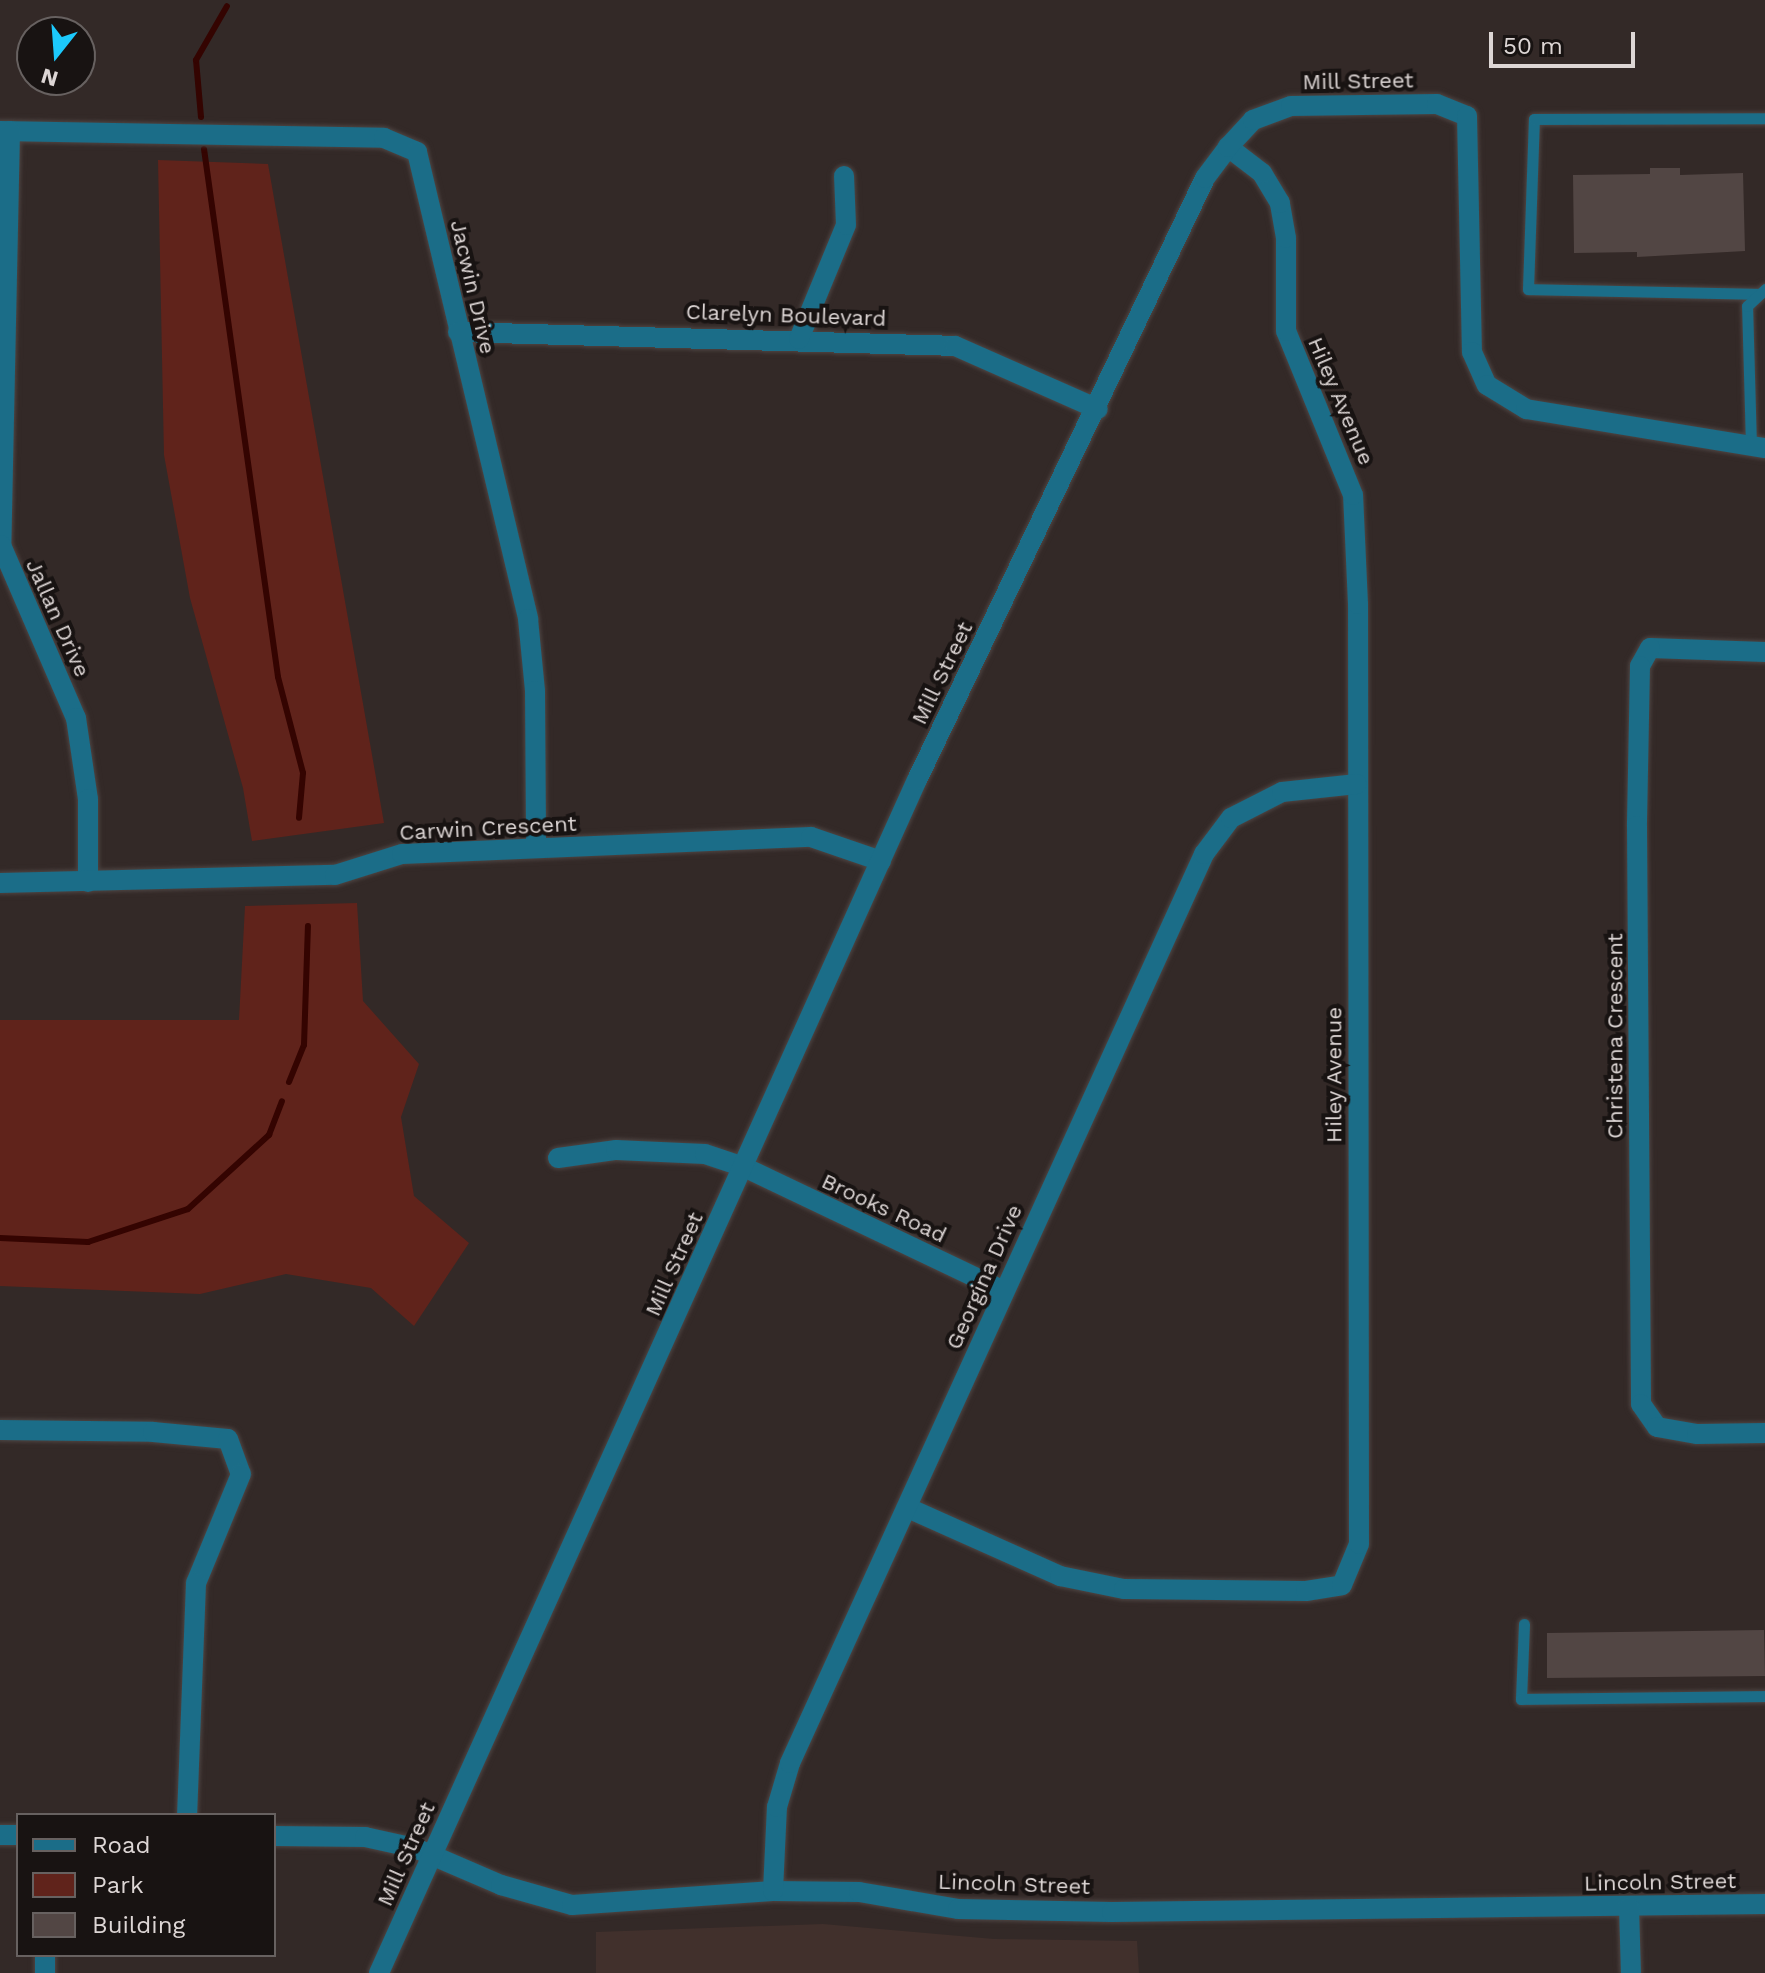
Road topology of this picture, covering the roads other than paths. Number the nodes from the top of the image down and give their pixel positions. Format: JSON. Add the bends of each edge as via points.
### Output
{"nodes":[{"id":1,"x":1765,"y":118,"type":"edge"},
{"id":2,"x":5,"y":131,"type":"edge"},
{"id":3,"x":1228,"y":147,"type":"junction"},
{"id":4,"x":844,"y":176,"type":"dead end"},
{"id":5,"x":1762,"y":292,"type":"edge"},
{"id":6,"x":458,"y":332,"type":"junction"},
{"id":7,"x":799,"y":339,"type":"junction"},
{"id":8,"x":1098,"y":409,"type":"junction"},
{"id":9,"x":1758,"y":447,"type":"edge"},
{"id":10,"x":1765,"y":652,"type":"edge"},
{"id":11,"x":1357,"y":784,"type":"junction"},
{"id":12,"x":536,"y":847,"type":"junction"},
{"id":13,"x":881,"y":861,"type":"junction"},
{"id":14,"x":88,"y":882,"type":"junction"},
{"id":15,"x":0,"y":883,"type":"edge"},
{"id":16,"x":558,"y":1158,"type":"dead end"},
{"id":17,"x":744,"y":1167,"type":"junction"},
{"id":18,"x":1004,"y":1291,"type":"junction"},
{"id":19,"x":0,"y":1430,"type":"edge"},
{"id":20,"x":1765,"y":1433,"type":"edge"},
{"id":21,"x":908,"y":1508,"type":"junction"},
{"id":22,"x":1524,"y":1624,"type":"dead end"},
{"id":23,"x":1765,"y":1696,"type":"edge"},
{"id":24,"x":187,"y":1813,"type":"edge"},
{"id":25,"x":276,"y":1836,"type":"edge"},
{"id":26,"x":433,"y":1855,"type":"junction"},
{"id":27,"x":773,"y":1891,"type":"junction"},
{"id":28,"x":1765,"y":1904,"type":"edge"},
{"id":29,"x":1629,"y":1907,"type":"junction"},
{"id":30,"x":379,"y":1973,"type":"edge"},
{"id":31,"x":1631,"y":1973,"type":"edge"}],
"edges":[{"from":1,"to":5,"type":"lane","via":[[1534,119],[1528,289]]},
{"from":2,"to":6,"type":"street","name":"Jacwin Drive","via":[[384,138],[417,152]]},
{"from":2,"to":14,"type":"street","name":"Jallan Drive","via":[[1,545],[76,718],[88,799]]},
{"from":3,"to":8,"type":"street","name":"Mill Street","via":[[1205,178]]},
{"from":3,"to":9,"type":"street","name":"Mill Street","via":[[1253,120],[1291,106],[1437,104],[1467,116],[1472,352],[1487,385],[1526,409]]},
{"from":3,"to":11,"type":"street","name":"Hiley Avenue","via":[[1262,173],[1280,203],[1286,238],[1286,331],[1353,495]]},
{"from":4,"to":7,"type":"street","via":[[846,225]]},
{"from":5,"to":9,"type":"lane","via":[[1747,306]]},
{"from":6,"to":7,"type":"street","name":"Clarelyn Boulevard"},
{"from":6,"to":12,"type":"street","name":"Jacwin Drive","via":[[528,619],[535,691]]},
{"from":7,"to":8,"type":"street","name":"Clarelyn Boulevard","via":[[955,346]]},
{"from":8,"to":13,"type":"street","name":"Mill Street"},
{"from":10,"to":20,"type":"street","name":"Christena Crescent","via":[[1650,648],[1640,666],[1637,826],[1641,1404],[1657,1427],[1697,1434]]},
{"from":11,"to":18,"type":"street","name":"Georgina Drive","via":[[1282,792],[1231,818],[1204,854]]},
{"from":11,"to":21,"type":"street","name":"Hiley Avenue","via":[[1359,1544],[1342,1585],[1306,1591],[1124,1589],[1060,1576]]},
{"from":12,"to":13,"type":"street","name":"Carwin Crescent","via":[[811,837]]},
{"from":12,"to":14,"type":"street","name":"Carwin Crescent","via":[[402,854],[335,875]]},
{"from":13,"to":17,"type":"street","name":"Mill Street"},
{"from":14,"to":15,"type":"street","name":"Carwin Crescent"},
{"from":16,"to":17,"type":"street","name":"Brooks Road","via":[[663,1150],[705,1154]]},
{"from":17,"to":18,"type":"street","name":"Brooks Road"},
{"from":17,"to":26,"type":"street","name":"Mill Street"},
{"from":18,"to":21,"type":"street","name":"Georgina Drive"},
{"from":19,"to":24,"type":"street","via":[[153,1432],[228,1439],[241,1474],[196,1583],[190,1628]]},
{"from":21,"to":27,"type":"street","name":"Georgina Drive","via":[[790,1763],[777,1807]]},
{"from":22,"to":23,"type":"lane","via":[[1521,1699]]},
{"from":25,"to":26,"type":"street","name":"Lincoln Street","via":[[365,1837]]},
{"from":26,"to":27,"type":"street","name":"Lincoln Street","via":[[501,1885],[572,1905]]},
{"from":26,"to":30,"type":"street","name":"Mill Street"},
{"from":27,"to":29,"type":"street","name":"Lincoln Street","via":[[859,1892],[947,1908],[1051,1911]]},
{"from":28,"to":29,"type":"street","name":"Lincoln Street"},
{"from":29,"to":31,"type":"street"}]}
